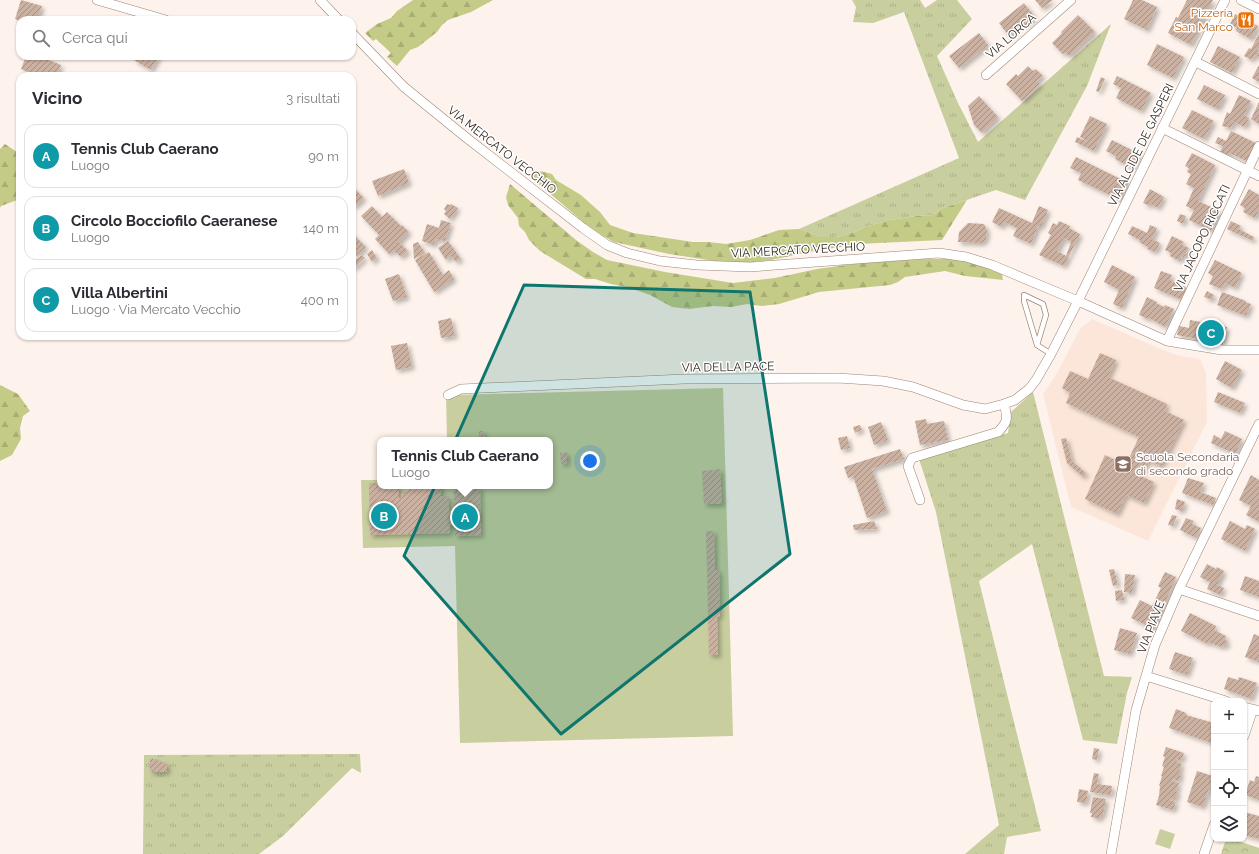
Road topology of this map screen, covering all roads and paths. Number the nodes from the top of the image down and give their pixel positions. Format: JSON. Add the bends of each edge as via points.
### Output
{"nodes":[{"id":1,"x":97,"y":0,"type":"edge"},
{"id":2,"x":320,"y":0,"type":"edge"},
{"id":3,"x":1071,"y":0,"type":"edge"},
{"id":4,"x":1225,"y":0,"type":"edge"},
{"id":5,"x":1241,"y":0,"type":"edge"},
{"id":6,"x":1259,"y":9,"type":"edge"},
{"id":7,"x":152,"y":16,"type":"edge"},
{"id":8,"x":335,"y":16,"type":"edge"},
{"id":9,"x":356,"y":37,"type":"edge"},
{"id":10,"x":356,"y":44,"type":"edge"},
{"id":11,"x":362,"y":44,"type":"junction"},
{"id":12,"x":1196,"y":62,"type":"junction"},
{"id":13,"x":986,"y":75,"type":"dead end"},
{"id":14,"x":1259,"y":94,"type":"edge"},
{"id":15,"x":1162,"y":128,"type":"junction"},
{"id":16,"x":1259,"y":146,"type":"edge"},
{"id":17,"x":1247,"y":170,"type":"junction"},
{"id":18,"x":1259,"y":176,"type":"edge"},
{"id":19,"x":1078,"y":301,"type":"junction"},
{"id":20,"x":1167,"y":341,"type":"junction"},
{"id":21,"x":1037,"y":345,"type":"junction"},
{"id":22,"x":1259,"y":350,"type":"edge"},
{"id":23,"x":1050,"y":354,"type":"junction"},
{"id":24,"x":448,"y":395,"type":"dead end"},
{"id":25,"x":1004,"y":404,"type":"junction"},
{"id":26,"x":1259,"y":424,"type":"edge"},
{"id":27,"x":1257,"y":434,"type":"edge"},
{"id":28,"x":920,"y":500,"type":"dead end"},
{"id":29,"x":1179,"y":589,"type":"junction"},
{"id":30,"x":1259,"y":616,"type":"edge"},
{"id":31,"x":1146,"y":676,"type":"junction"},
{"id":32,"x":1216,"y":698,"type":"edge"},
{"id":33,"x":1254,"y":709,"type":"edge"},
{"id":34,"x":1245,"y":734,"type":"edge"},
{"id":35,"x":1211,"y":834,"type":"edge"},
{"id":36,"x":1111,"y":854,"type":"edge"},
{"id":37,"x":1204,"y":854,"type":"edge"}],
"edges":[{"from":1,"to":7,"type":"street"},
{"from":2,"to":8,"type":"street"},
{"from":3,"to":13,"type":"street","name":"VIA LORCA"},
{"from":4,"to":12,"type":"street","name":"VIA ALCIDE DE GASPERI"},
{"from":5,"to":6,"type":"street"},
{"from":9,"to":11,"type":"street","name":"VIA MERCATO VECCHIO"},
{"from":10,"to":11,"type":"street"},
{"from":11,"to":19,"type":"street","name":"VIA MERCATO VECCHIO","via":[[404,87],[468,139],[582,228],[607,245],[627,253],[660,261],[750,267],[939,253],[966,257],[992,265]]},
{"from":12,"to":14,"type":"street"},
{"from":12,"to":15,"type":"street","name":"VIA ALCIDE DE GASPERI"},
{"from":15,"to":17,"type":"street"},
{"from":15,"to":19,"type":"street","name":"VIA ALCIDE DE GASPERI"},
{"from":16,"to":17,"type":"street","name":"VIA JACOPO RICCATI"},
{"from":17,"to":18,"type":"street"},
{"from":17,"to":20,"type":"street","name":"VIA JACOPO RICCATI"},
{"from":19,"to":20,"type":"street","name":"VIA MERCATO VECCHIO"},
{"from":19,"to":23,"type":"street","name":"VIA DELLA PACE"},
{"from":20,"to":22,"type":"street","name":"VIA MERCATO VECCHIO","via":[[1222,350]]},
{"from":21,"to":21,"type":"lane","via":[[1046,315],[1043,304],[1024,294]]},
{"from":21,"to":23,"type":"lane"},
{"from":23,"to":25,"type":"street","name":"VIA DELLA PACE","via":[[1029,389],[1015,400]]},
{"from":24,"to":25,"type":"street","name":"VIA DELLA PACE","via":[[461,389],[676,380],[838,378],[906,385],[963,405],[985,409]]},
{"from":25,"to":28,"type":"street","via":[[1008,416],[1005,426],[998,432],[912,458],[908,466]]},
{"from":26,"to":27,"type":"street","name":"VIA PIAVE"},
{"from":27,"to":29,"type":"street","name":"VIA PIAVE"},
{"from":29,"to":30,"type":"street"},
{"from":29,"to":31,"type":"street","name":"VIA PIAVE","via":[[1155,645]]},
{"from":31,"to":32,"type":"street"},
{"from":31,"to":36,"type":"street","name":"VIA PIAVE","via":[[1136,710]]},
{"from":33,"to":34,"type":"street"},
{"from":35,"to":37,"type":"street"}]}
